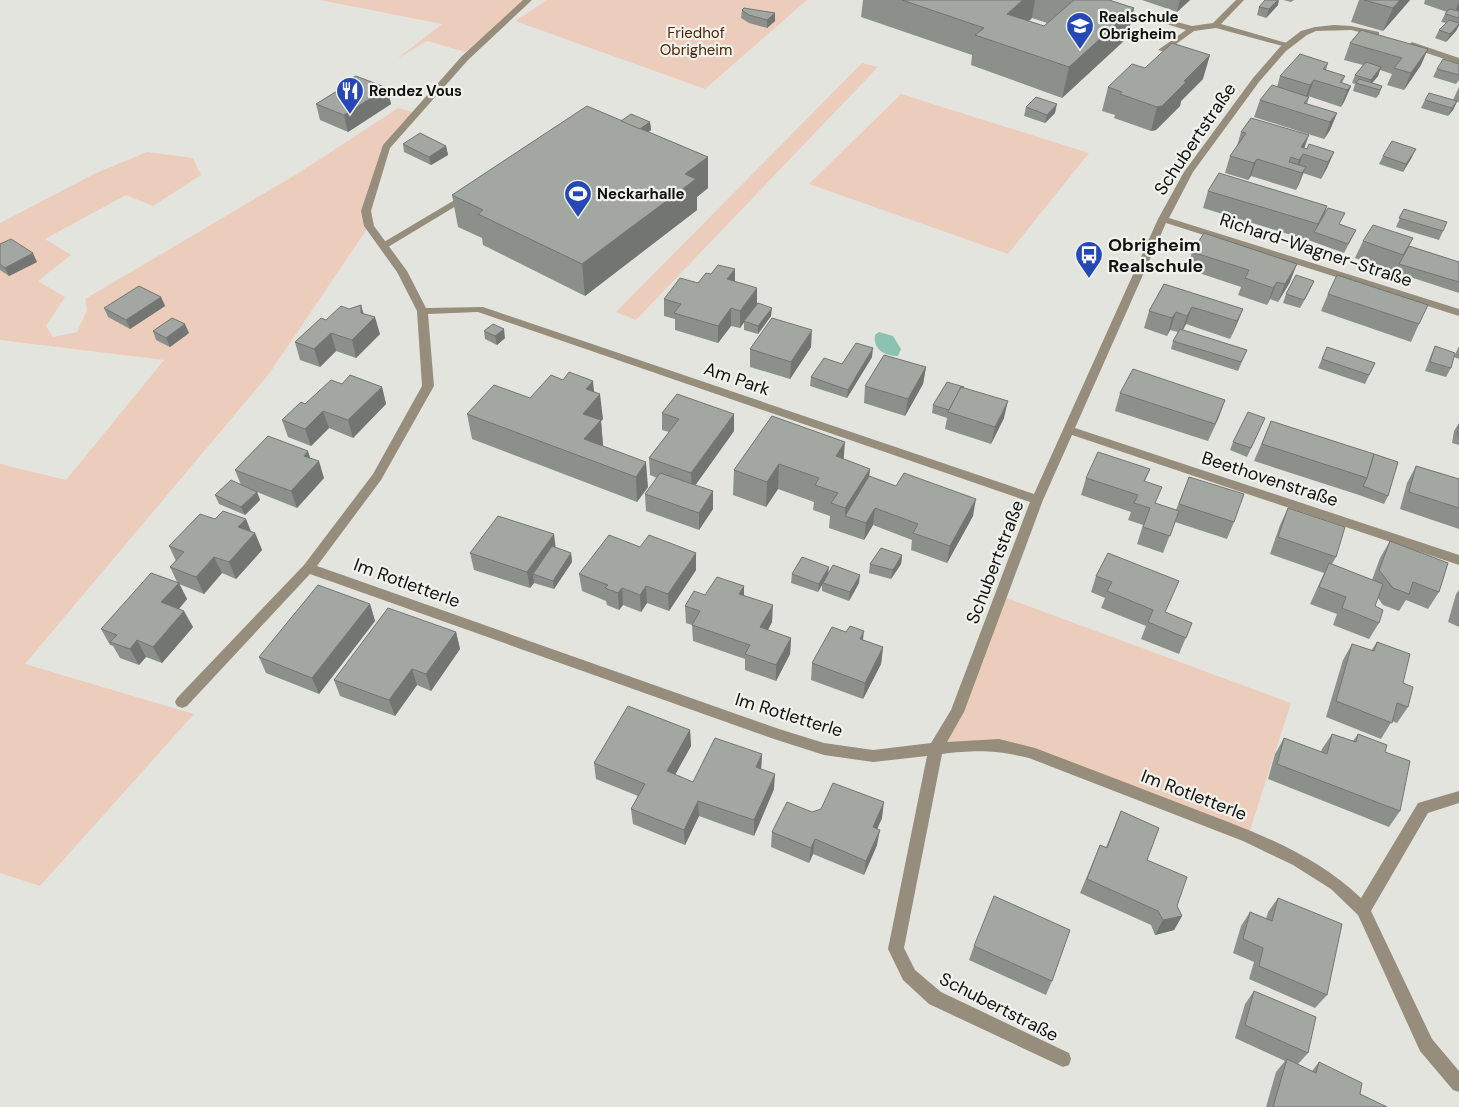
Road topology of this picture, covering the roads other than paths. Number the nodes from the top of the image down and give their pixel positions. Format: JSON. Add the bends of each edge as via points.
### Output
{"nodes":[{"id":1,"x":528,"y":0,"type":"edge"},
{"id":2,"x":1240,"y":0,"type":"edge"},
{"id":3,"x":1150,"y":16,"type":"dead end"},
{"id":4,"x":1216,"y":25,"type":"junction"},
{"id":5,"x":1192,"y":28,"type":"junction"},
{"id":6,"x":1387,"y":37,"type":"edge"},
{"id":7,"x":1402,"y":42,"type":"edge"},
{"id":8,"x":1292,"y":43,"type":"junction"},
{"id":9,"x":1162,"y":50,"type":"edge"},
{"id":10,"x":1459,"y":61,"type":"edge"},
{"id":11,"x":475,"y":190,"type":"edge"},
{"id":12,"x":1163,"y":219,"type":"junction"},
{"id":13,"x":384,"y":245,"type":"junction"},
{"id":14,"x":422,"y":311,"type":"junction"},
{"id":15,"x":1459,"y":313,"type":"edge"},
{"id":16,"x":1069,"y":430,"type":"junction"},
{"id":17,"x":1037,"y":500,"type":"junction"},
{"id":18,"x":1459,"y":560,"type":"edge"},
{"id":19,"x":308,"y":568,"type":"junction"},
{"id":20,"x":182,"y":702,"type":"dead end"},
{"id":21,"x":936,"y":748,"type":"junction"},
{"id":22,"x":1459,"y":797,"type":"edge"},
{"id":23,"x":1363,"y":910,"type":"junction"},
{"id":24,"x":1063,"y":1059,"type":"dead end"},
{"id":25,"x":1459,"y":1084,"type":"edge"}],
"edges":[{"from":1,"to":13,"type":"street","via":[[465,58],[386,147],[366,211],[370,226]]},
{"from":2,"to":4,"type":"street"},
{"from":3,"to":5,"type":"street"},
{"from":4,"to":5,"type":"street"},
{"from":4,"to":8,"type":"street"},
{"from":5,"to":9,"type":"street"},
{"from":6,"to":8,"type":"street","via":[[1334,27],[1316,29]]},
{"from":7,"to":10,"type":"street"},
{"from":8,"to":12,"type":"street","name":"Schubertstraße","via":[[1256,80],[1230,114],[1190,172]]},
{"from":11,"to":13,"type":"street"},
{"from":12,"to":15,"type":"street","name":"Richard-Wagner-Straße"},
{"from":12,"to":16,"type":"street","name":"Schubertstraße"},
{"from":13,"to":14,"type":"street","via":[[402,271]]},
{"from":14,"to":17,"type":"street","name":"Am Park","via":[[479,309]]},
{"from":14,"to":19,"type":"street","via":[[428,386],[377,476]]},
{"from":16,"to":17,"type":"street","name":"Schubertstraße"},
{"from":16,"to":18,"type":"street","name":"Beethovenstraße"},
{"from":17,"to":21,"type":"street","name":"Schubertstraße","via":[[957,712]]},
{"from":19,"to":20,"type":"street"},
{"from":19,"to":21,"type":"street","name":"Im Rotletterle","via":[[824,749],[872,756]]},
{"from":21,"to":23,"type":"street","name":"Im Rotletterle","via":[[999,745],[1030,752],[1131,790],[1248,836],[1298,860],[1336,884]]},
{"from":21,"to":24,"type":"street","name":"Schubertstraße","via":[[896,949],[909,975],[935,998]]},
{"from":22,"to":23,"type":"street","via":[[1423,808]]},
{"from":23,"to":25,"type":"street","name":"Im Rotletterle","via":[[1426,1045]]}]}
